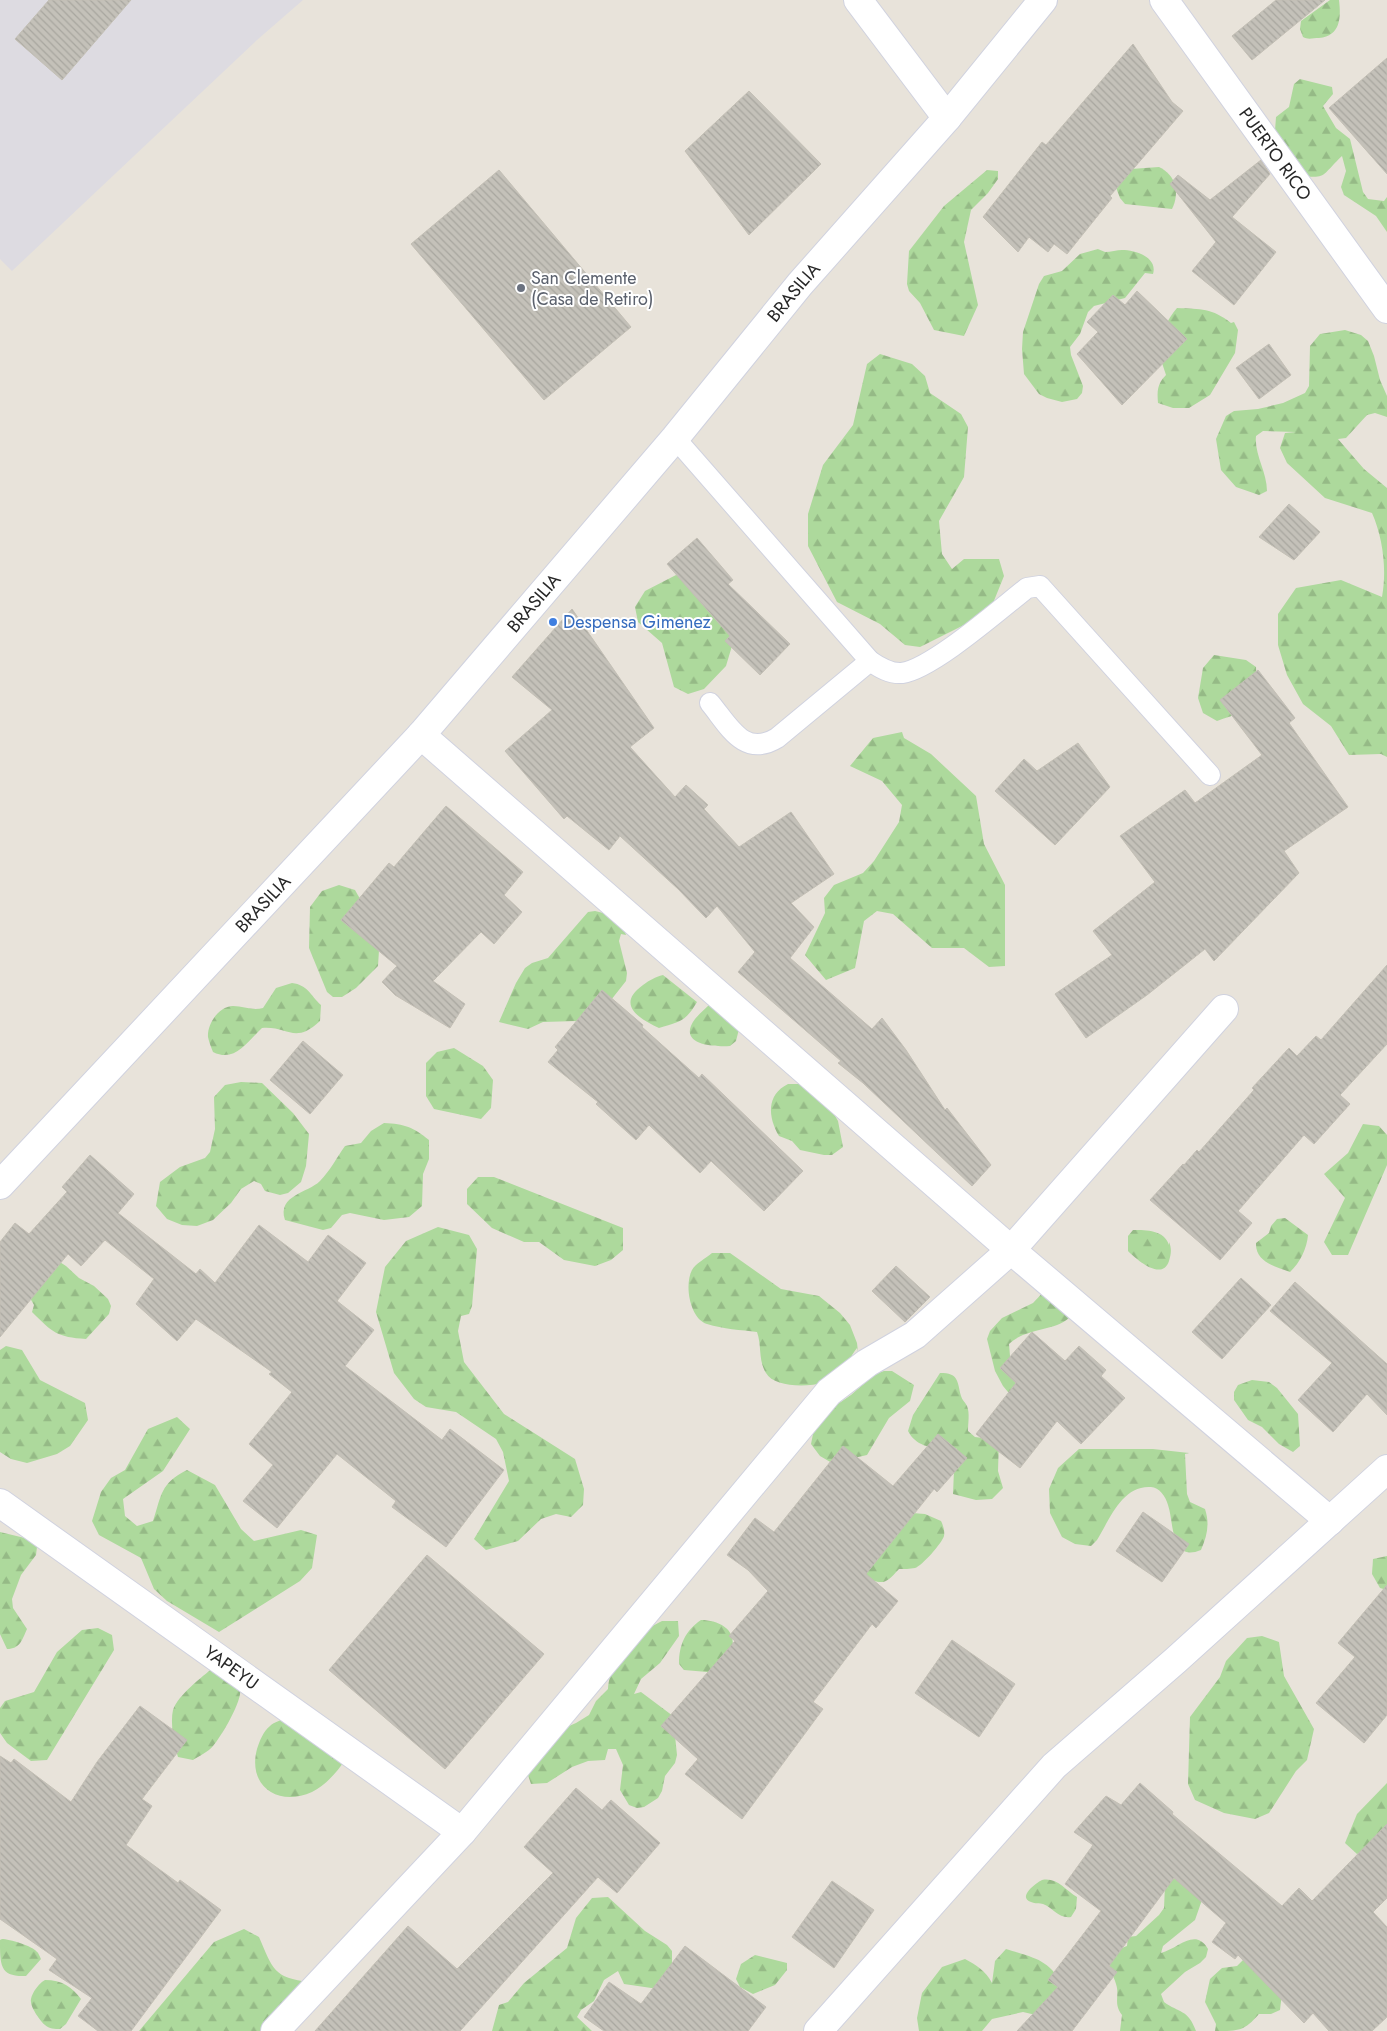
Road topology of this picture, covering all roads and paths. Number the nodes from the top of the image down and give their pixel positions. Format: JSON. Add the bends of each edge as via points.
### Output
{"nodes":[{"id":1,"x":858,"y":0,"type":"edge"},
{"id":2,"x":1043,"y":0,"type":"edge"},
{"id":3,"x":1164,"y":0,"type":"edge"},
{"id":4,"x":947,"y":118,"type":"junction"},
{"id":5,"x":1387,"y":309,"type":"edge"},
{"id":6,"x":676,"y":438,"type":"junction"},
{"id":7,"x":870,"y":661,"type":"junction"},
{"id":8,"x":710,"y":703,"type":"dead end"},
{"id":9,"x":421,"y":735,"type":"junction"},
{"id":10,"x":1210,"y":775,"type":"dead end"},
{"id":11,"x":1224,"y":1009,"type":"dead end"},
{"id":12,"x":0,"y":1185,"type":"edge"},
{"id":13,"x":1011,"y":1250,"type":"junction"},
{"id":14,"x":1387,"y":1469,"type":"edge"},
{"id":15,"x":0,"y":1503,"type":"edge"},
{"id":16,"x":1330,"y":1521,"type":"junction"},
{"id":17,"x":462,"y":1832,"type":"junction"},
{"id":18,"x":275,"y":2031,"type":"edge"},
{"id":19,"x":818,"y":2031,"type":"edge"}],
"edges":[{"from":1,"to":4,"type":"street"},
{"from":2,"to":4,"type":"street","name":"BRASILIA"},
{"from":3,"to":5,"type":"street","name":"PUERTO RICO"},
{"from":4,"to":6,"type":"street","name":"BRASILIA","via":[[800,284]]},
{"from":6,"to":7,"type":"lane"},
{"from":6,"to":9,"type":"street","name":"BRASILIA"},
{"from":7,"to":8,"type":"lane","via":[[766,745],[753,745],[737,737]]},
{"from":7,"to":10,"type":"lane","via":[[882,670],[901,673],[919,668],[1027,588],[1040,586]]},
{"from":9,"to":12,"type":"street","name":"BRASILIA"},
{"from":9,"to":13,"type":"street"},
{"from":11,"to":13,"type":"street"},
{"from":13,"to":16,"type":"street"},
{"from":13,"to":17,"type":"street","via":[[915,1335],[867,1363],[829,1392]]},
{"from":14,"to":16,"type":"street"},
{"from":15,"to":17,"type":"street","name":"YAPEYU"},
{"from":16,"to":19,"type":"street","via":[[1054,1766]]},
{"from":17,"to":18,"type":"street"}]}
